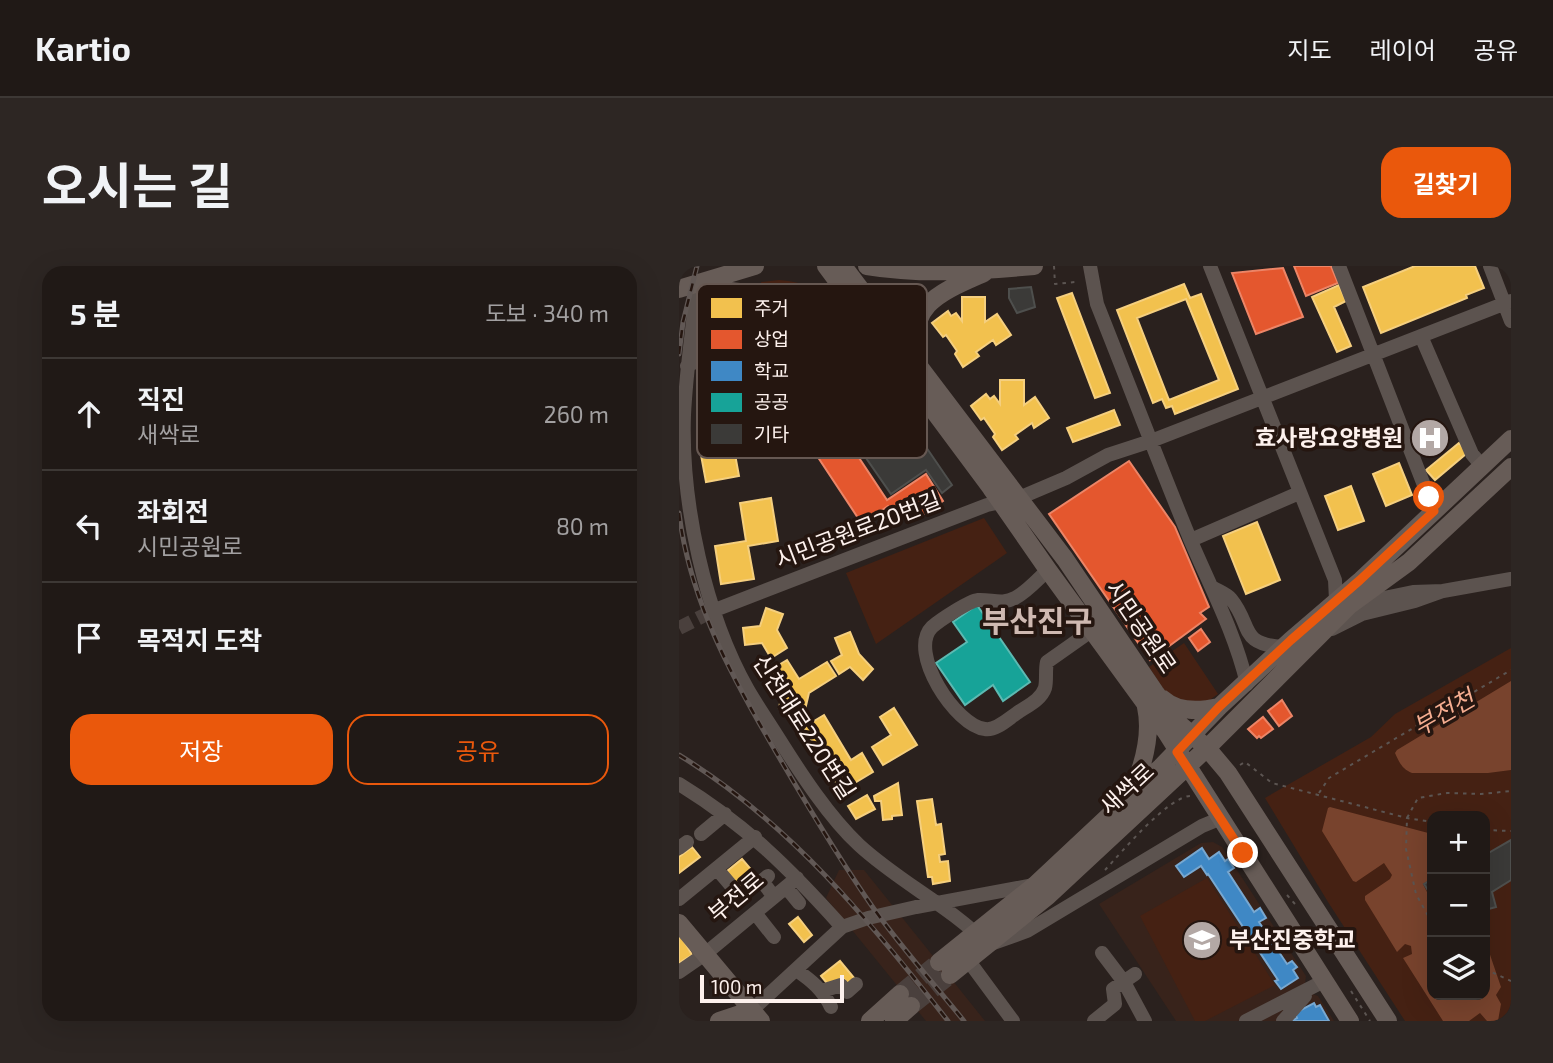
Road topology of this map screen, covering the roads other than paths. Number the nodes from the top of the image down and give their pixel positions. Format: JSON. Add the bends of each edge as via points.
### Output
{"nodes":[{"id":1,"x":755,"y":266,"type":"edge"},
{"id":2,"x":826,"y":266,"type":"edge"},
{"id":3,"x":843,"y":266,"type":"edge"},
{"id":4,"x":867,"y":266,"type":"edge"},
{"id":5,"x":1034,"y":266,"type":"edge"},
{"id":6,"x":1090,"y":266,"type":"edge"},
{"id":7,"x":1210,"y":266,"type":"edge"},
{"id":8,"x":1339,"y":266,"type":"edge"},
{"id":9,"x":1490,"y":266,"type":"edge"},
{"id":10,"x":991,"y":270,"type":"junction"},
{"id":11,"x":697,"y":284,"type":"junction"},
{"id":12,"x":839,"y":284,"type":"edge"},
{"id":13,"x":857,"y":284,"type":"edge"},
{"id":14,"x":679,"y":289,"type":"edge"},
{"id":15,"x":1508,"y":302,"type":"edge"},
{"id":16,"x":927,"y":306,"type":"edge"},
{"id":17,"x":1511,"y":321,"type":"edge"},
{"id":18,"x":1421,"y":336,"type":"junction"},
{"id":19,"x":1374,"y":354,"type":"junction"},
{"id":20,"x":697,"y":360,"type":"edge"},
{"id":21,"x":687,"y":366,"type":"junction"},
{"id":22,"x":927,"y":378,"type":"edge"},
{"id":23,"x":927,"y":398,"type":"edge"},
{"id":24,"x":1262,"y":398,"type":"junction"},
{"id":25,"x":1511,"y":439,"type":"edge"},
{"id":26,"x":1151,"y":441,"type":"junction"},
{"id":27,"x":1482,"y":466,"type":"junction"},
{"id":28,"x":1511,"y":467,"type":"edge"},
{"id":29,"x":1299,"y":493,"type":"junction"},
{"id":30,"x":1010,"y":500,"type":"junction"},
{"id":31,"x":1434,"y":511,"type":"junction"},
{"id":32,"x":1191,"y":540,"type":"junction"},
{"id":33,"x":1409,"y":562,"type":"junction"},
{"id":34,"x":1048,"y":570,"type":"junction"},
{"id":35,"x":1511,"y":579,"type":"edge"},
{"id":36,"x":1212,"y":587,"type":"junction"},
{"id":37,"x":1443,"y":591,"type":"junction"},
{"id":38,"x":1413,"y":592,"type":"junction"},
{"id":39,"x":1343,"y":602,"type":"junction"},
{"id":40,"x":715,"y":610,"type":"junction"},
{"id":41,"x":1091,"y":631,"type":"junction"},
{"id":42,"x":1283,"y":647,"type":"junction"},
{"id":43,"x":1303,"y":651,"type":"junction"},
{"id":44,"x":1247,"y":684,"type":"junction"},
{"id":45,"x":1150,"y":698,"type":"junction"},
{"id":46,"x":1219,"y":707,"type":"junction"},
{"id":47,"x":1192,"y":734,"type":"junction"},
{"id":48,"x":1207,"y":748,"type":"junction"},
{"id":49,"x":1182,"y":760,"type":"junction"},
{"id":50,"x":682,"y":790,"type":"edge"},
{"id":51,"x":1131,"y":796,"type":"junction"},
{"id":52,"x":725,"y":814,"type":"junction"},
{"id":53,"x":1219,"y":819,"type":"junction"},
{"id":54,"x":701,"y":834,"type":"dead end"},
{"id":55,"x":755,"y":837,"type":"junction"},
{"id":56,"x":717,"y":869,"type":"junction"},
{"id":57,"x":768,"y":876,"type":"dead end"},
{"id":58,"x":792,"y":882,"type":"junction"},
{"id":59,"x":1035,"y":885,"type":"junction"},
{"id":60,"x":734,"y":889,"type":"dead end"},
{"id":61,"x":680,"y":894,"type":"edge"},
{"id":62,"x":774,"y":897,"type":"junction"},
{"id":63,"x":799,"y":903,"type":"dead end"},
{"id":64,"x":936,"y":903,"type":"junction"},
{"id":65,"x":755,"y":913,"type":"junction"},
{"id":66,"x":679,"y":923,"type":"edge"},
{"id":67,"x":842,"y":928,"type":"junction"},
{"id":68,"x":774,"y":936,"type":"dead end"},
{"id":69,"x":982,"y":938,"type":"junction"},
{"id":70,"x":1102,"y":953,"type":"dead end"},
{"id":71,"x":705,"y":954,"type":"junction"},
{"id":72,"x":968,"y":960,"type":"junction"},
{"id":73,"x":796,"y":970,"type":"junction"},
{"id":74,"x":679,"y":972,"type":"edge"},
{"id":75,"x":1129,"y":978,"type":"junction"},
{"id":76,"x":1320,"y":983,"type":"junction"},
{"id":77,"x":856,"y":984,"type":"dead end"},
{"id":78,"x":822,"y":992,"type":"junction"},
{"id":79,"x":831,"y":1007,"type":"dead end"},
{"id":80,"x":902,"y":1011,"type":"tunnel mouth"},
{"id":81,"x":756,"y":1016,"type":"edge"},
{"id":82,"x":719,"y":1021,"type":"edge"},
{"id":83,"x":870,"y":1021,"type":"edge"},
{"id":84,"x":1013,"y":1021,"type":"edge"},
{"id":85,"x":1094,"y":1021,"type":"edge"},
{"id":86,"x":1145,"y":1021,"type":"edge"},
{"id":87,"x":1246,"y":1021,"type":"edge"},
{"id":88,"x":1283,"y":1021,"type":"edge"},
{"id":89,"x":1350,"y":1021,"type":"edge"},
{"id":90,"x":1388,"y":1021,"type":"edge"}],
"edges":[{"from":1,"to":11,"type":"main road"},
{"from":2,"to":12,"type":"main road","name":"시민공원로"},
{"from":3,"to":13,"type":"main road","name":"시민공원로"},
{"from":4,"to":10,"type":"main road"},
{"from":5,"to":10,"type":"main road"},
{"from":6,"to":26,"type":"street","via":[[1097,304]]},
{"from":7,"to":24,"type":"street"},
{"from":8,"to":19,"type":"street"},
{"from":9,"to":15,"type":"street"},
{"from":10,"to":16,"type":"main road","via":[[947,289]]},
{"from":11,"to":14,"type":"main road"},
{"from":11,"to":21,"type":"street","name":"신천대로220번길"},
{"from":15,"to":17,"type":"street"},
{"from":15,"to":18,"type":"street","name":"시민공원로20번길"},
{"from":18,"to":19,"type":"street","name":"시민공원로20번길"},
{"from":18,"to":27,"type":"street","via":[[1472,454]]},
{"from":19,"to":24,"type":"street","name":"시민공원로20번길"},
{"from":19,"to":31,"type":"street"},
{"from":20,"to":21,"type":"street"},
{"from":21,"to":40,"type":"street","name":"신천대로220번길","via":[[686,482],[695,546]]},
{"from":22,"to":30,"type":"main road","name":"시민공원로"},
{"from":23,"to":30,"type":"main road","name":"시민공원로"},
{"from":24,"to":26,"type":"street","name":"시민공원로20번길"},
{"from":24,"to":29,"type":"street"},
{"from":25,"to":27,"type":"main road","name":"새싹로"},
{"from":26,"to":30,"type":"street","name":"시민공원로20번길","via":[[1108,455]]},
{"from":26,"to":32,"type":"street"},
{"from":27,"to":31,"type":"main road","name":"새싹로"},
{"from":28,"to":33,"type":"main road","name":"새싹로"},
{"from":29,"to":32,"type":"street"},
{"from":29,"to":39,"type":"street"},
{"from":30,"to":34,"type":"main road","name":"시민공원로"},
{"from":30,"to":40,"type":"street","name":"시민공원로20번길"},
{"from":30,"to":45,"type":"main road","name":"시민공원로","via":[[1065,559]]},
{"from":31,"to":39,"type":"main road","name":"새싹로"},
{"from":32,"to":36,"type":"street"},
{"from":33,"to":38,"type":"street","via":[[1402,585]]},
{"from":33,"to":39,"type":"main road","name":"새싹로"},
{"from":34,"to":41,"type":"main road","name":"시민공원로"},
{"from":34,"to":41,"type":"street","via":[[1015,598],[999,603],[974,600],[933,626],[924,650],[942,691],[971,725],[987,730],[999,726],[1041,696],[1047,662]]},
{"from":35,"to":37,"type":"street"},
{"from":36,"to":42,"type":"street","via":[[1230,597],[1251,638],[1266,646]]},
{"from":36,"to":44,"type":"street"},
{"from":37,"to":38,"type":"street"},
{"from":37,"to":43,"type":"street","via":[[1342,622]]},
{"from":38,"to":39,"type":"street"},
{"from":39,"to":42,"type":"main road","name":"새싹로"},
{"from":39,"to":43,"type":"main road","name":"새싹로"},
{"from":40,"to":64,"type":"street","name":"신천대로220번길","via":[[748,690],[836,819],[858,845]]},
{"from":41,"to":45,"type":"main road","name":"시민공원로"},
{"from":42,"to":44,"type":"main road","name":"새싹로"},
{"from":43,"to":48,"type":"main road","name":"새싹로"},
{"from":44,"to":46,"type":"main road","name":"새싹로"},
{"from":45,"to":46,"type":"main road","via":[[1191,710]]},
{"from":45,"to":47,"type":"main road","name":"시민공원로"},
{"from":45,"to":49,"type":"main road","name":"시민공원로"},
{"from":45,"to":51,"type":"main road","via":[[1145,750]]},
{"from":46,"to":47,"type":"main road","name":"새싹로"},
{"from":47,"to":48,"type":"main road","name":"시민공원로"},
{"from":47,"to":49,"type":"main road","name":"새싹로"},
{"from":48,"to":49,"type":"main road","name":"새싹로"},
{"from":48,"to":90,"type":"main road","name":"시민공원로","via":[[1228,773]]},
{"from":49,"to":51,"type":"main road","name":"새싹로"},
{"from":49,"to":53,"type":"main road","name":"시민공원로"},
{"from":49,"to":69,"type":"main road","name":"새싹로","via":[[1048,896]]},
{"from":50,"to":52,"type":"street"},
{"from":51,"to":59,"type":"main road","name":"새싹로"},
{"from":52,"to":54,"type":"street"},
{"from":52,"to":55,"type":"street"},
{"from":53,"to":69,"type":"street","name":"새싹로","via":[[1027,931]]},
{"from":53,"to":76,"type":"main road","name":"시민공원로"},
{"from":55,"to":56,"type":"street","name":"부전로"},
{"from":55,"to":58,"type":"street"},
{"from":56,"to":60,"type":"street"},
{"from":56,"to":61,"type":"street","name":"부전로"},
{"from":57,"to":62,"type":"street","via":[[762,881]]},
{"from":58,"to":62,"type":"street","name":"부전로"},
{"from":58,"to":63,"type":"street"},
{"from":58,"to":67,"type":"street"},
{"from":59,"to":64,"type":"street"},
{"from":59,"to":69,"type":"main road","name":"새싹로"},
{"from":62,"to":65,"type":"street","name":"부전로"},
{"from":64,"to":67,"type":"street"},
{"from":64,"to":69,"type":"street","name":"신천대로220번길"},
{"from":65,"to":68,"type":"street"},
{"from":65,"to":71,"type":"street","name":"부전로"},
{"from":66,"to":71,"type":"main road","name":"부전로"},
{"from":67,"to":73,"type":"street"},
{"from":69,"to":72,"type":"main road","name":"새싹로"},
{"from":69,"to":72,"type":"main road","name":"새싹로","via":[[944,969]]},
{"from":70,"to":75,"type":"street"},
{"from":71,"to":74,"type":"street","name":"부전로"},
{"from":71,"to":81,"type":"main road","name":"부전로"},
{"from":72,"to":84,"type":"street"},
{"from":73,"to":78,"type":"street"},
{"from":73,"to":81,"type":"street"},
{"from":75,"to":85,"type":"street","via":[[1113,989],[1115,1004]]},
{"from":75,"to":86,"type":"street"},
{"from":76,"to":87,"type":"street"},
{"from":76,"to":88,"type":"street"},
{"from":76,"to":89,"type":"main road","name":"시민공원로"},
{"from":77,"to":78,"type":"street","via":[[847,992],[841,985]]},
{"from":78,"to":79,"type":"street"},
{"from":80,"to":83,"type":"main road"},
{"from":81,"to":82,"type":"main road"}]}
